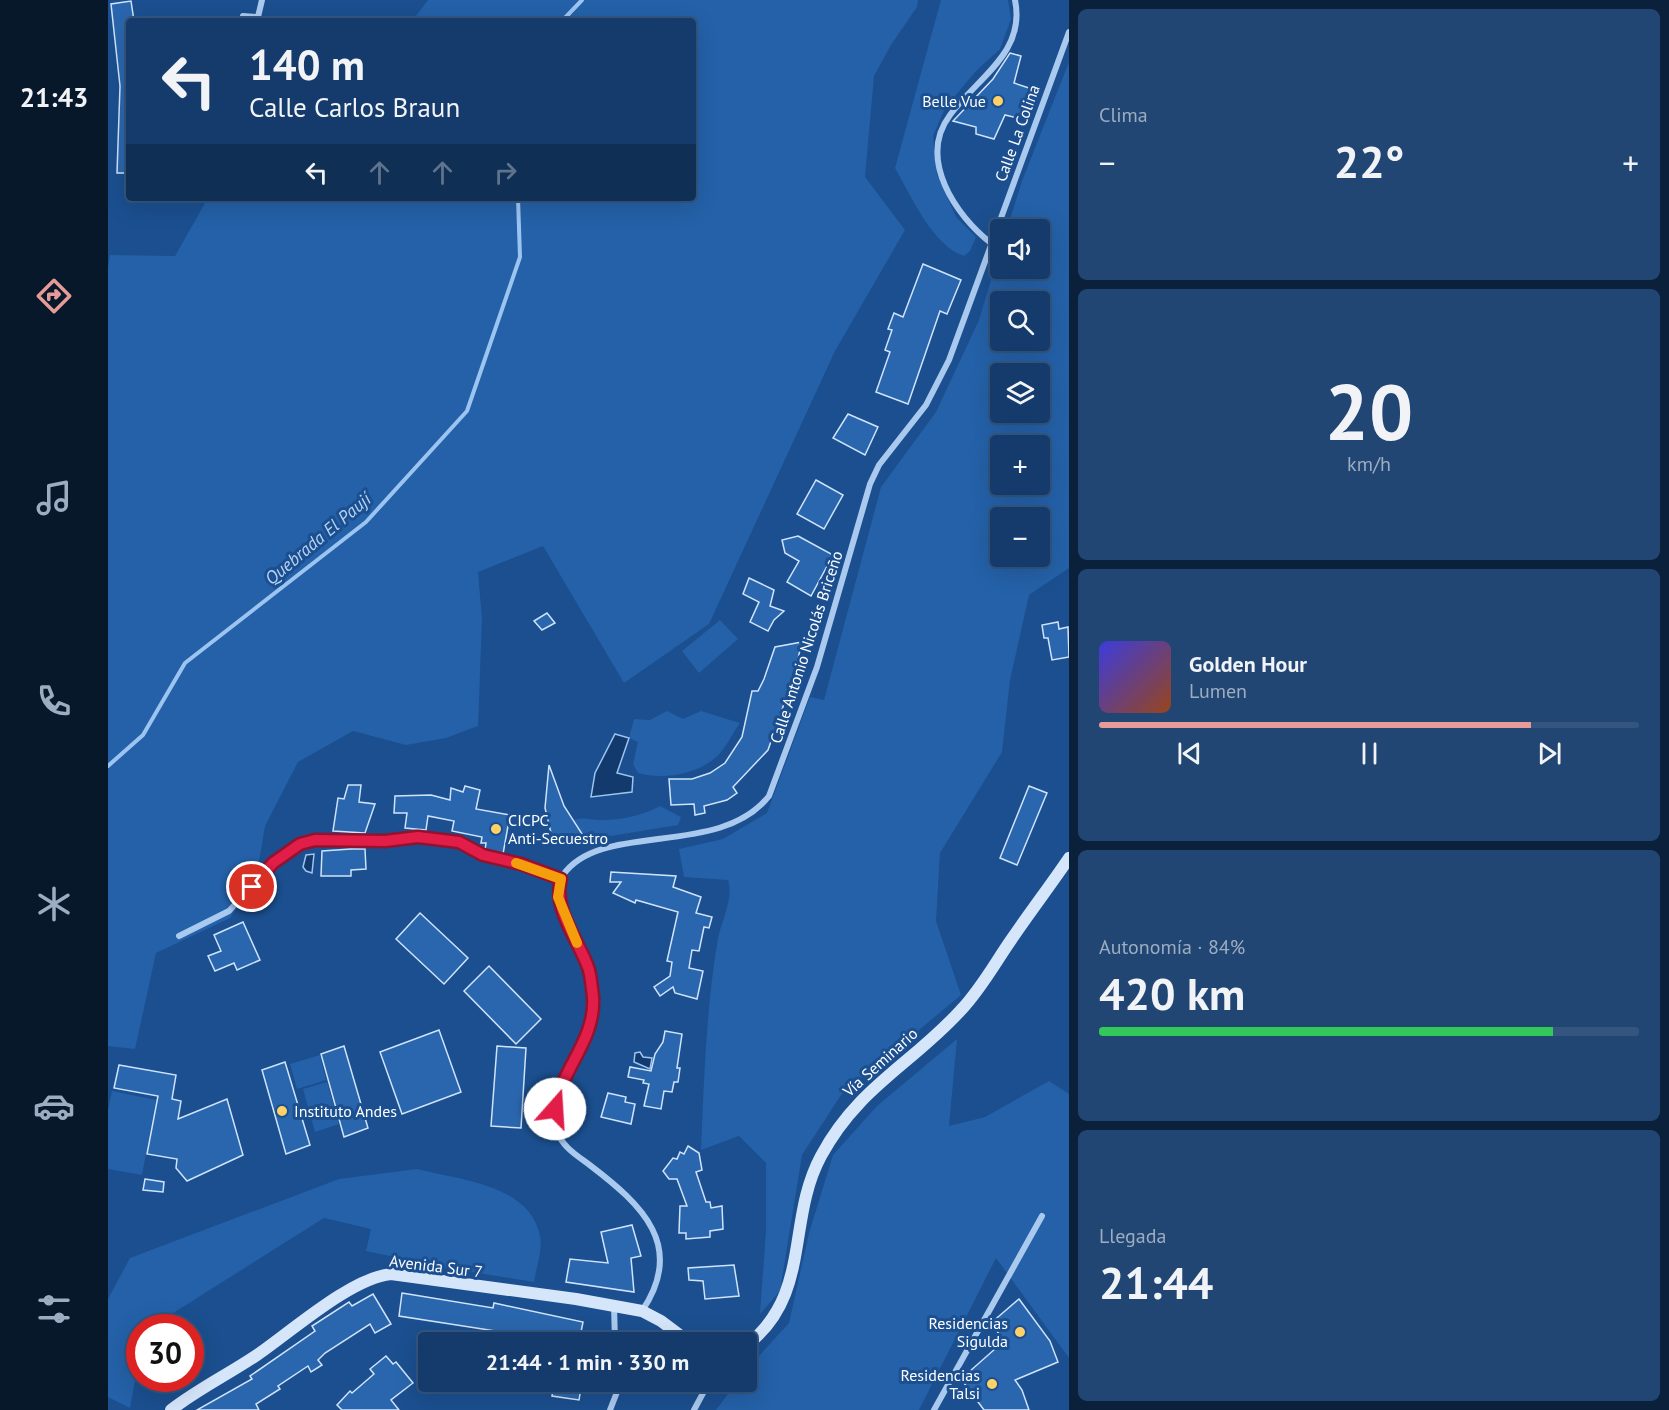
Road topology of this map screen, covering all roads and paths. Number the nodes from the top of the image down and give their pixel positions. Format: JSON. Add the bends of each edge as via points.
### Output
{"nodes":[{"id":1,"x":262,"y":0,"type":"edge"},
{"id":2,"x":1015,"y":0,"type":"edge"},
{"id":3,"x":243,"y":16,"type":"dead end"},
{"id":4,"x":252,"y":18,"type":"edge"},
{"id":5,"x":257,"y":18,"type":"edge"},
{"id":6,"x":1069,"y":32,"type":"edge"},
{"id":7,"x":1000,"y":219,"type":"edge"},
{"id":8,"x":990,"y":242,"type":"edge"},
{"id":9,"x":990,"y":246,"type":"edge"},
{"id":10,"x":1069,"y":858,"type":"edge"},
{"id":11,"x":561,"y":879,"type":"junction"},
{"id":12,"x":179,"y":936,"type":"dead end"},
{"id":13,"x":1042,"y":1216,"type":"dead end"},
{"id":14,"x":614,"y":1305,"type":"junction"},
{"id":15,"x":642,"y":1311,"type":"junction"},
{"id":16,"x":615,"y":1332,"type":"edge"},
{"id":17,"x":676,"y":1332,"type":"edge"},
{"id":18,"x":757,"y":1336,"type":"edge"},
{"id":19,"x":617,"y":1392,"type":"edge"},
{"id":20,"x":704,"y":1392,"type":"edge"},
{"id":21,"x":171,"y":1410,"type":"edge"},
{"id":22,"x":610,"y":1410,"type":"edge"},
{"id":23,"x":694,"y":1410,"type":"edge"},
{"id":24,"x":934,"y":1410,"type":"edge"}],
"edges":[{"from":1,"to":5,"type":"street"},
{"from":2,"to":8,"type":"street","via":[[1016,31],[1010,44],[997,65],[949,116],[939,146],[940,172],[949,196],[969,226]]},
{"from":3,"to":4,"type":"street"},
{"from":6,"to":7,"type":"street","name":"Calle La Colina"},
{"from":9,"to":11,"type":"street","name":"Calle Antonio Nicolás Briceño","via":[[941,378],[926,405],[879,465],[862,502],[817,667],[769,796],[757,811],[735,824],[600,849],[573,865]]},
{"from":10,"to":18,"type":"main road","name":"Vía Seminario","via":[[961,1011],[865,1095],[839,1126],[821,1155],[805,1195],[796,1263],[786,1295],[771,1323]]},
{"from":11,"to":12,"type":"street","via":[[446,839],[315,840],[300,844],[273,863],[229,911]]},
{"from":11,"to":15,"type":"street","via":[[558,897],[589,969],[593,1011],[592,1025],[557,1095],[555,1123],[564,1144],[628,1195],[655,1233],[661,1269],[653,1295]]},
{"from":13,"to":24,"type":"street"},
{"from":14,"to":15,"type":"main road","name":"Avenida Sur 7"},
{"from":14,"to":16,"type":"street"},
{"from":14,"to":21,"type":"main road","name":"Avenida Sur 7","via":[[391,1274],[377,1276]]},
{"from":15,"to":17,"type":"main road","name":"Avenida Sur 7"},
{"from":19,"to":22,"type":"street"},
{"from":20,"to":23,"type":"street"}]}
